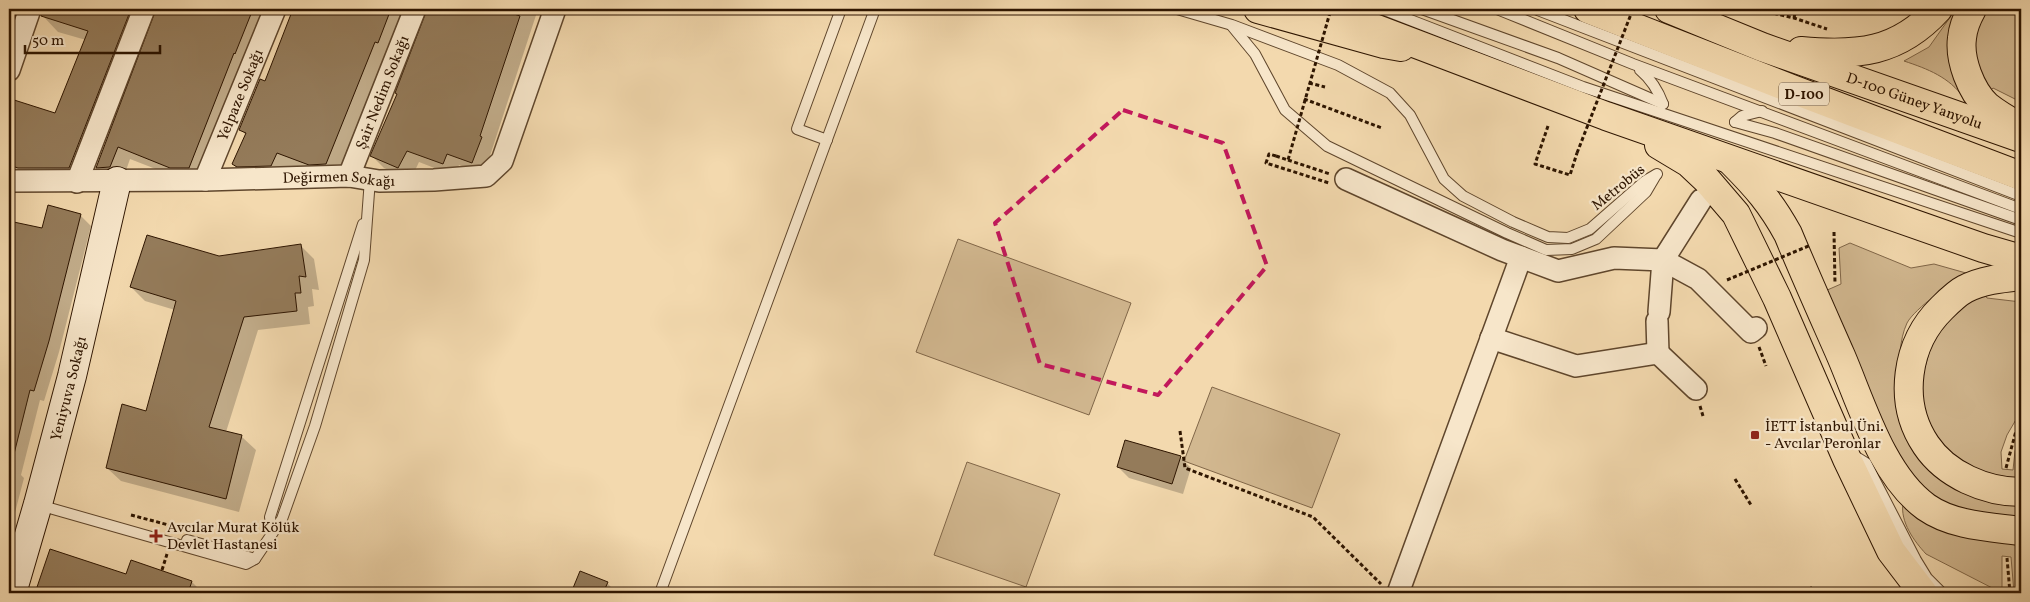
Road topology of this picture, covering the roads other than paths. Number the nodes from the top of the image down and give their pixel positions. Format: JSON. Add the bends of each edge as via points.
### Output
{"nodes":[{"id":1,"x":30,"y":9,"type":"edge"},
{"id":2,"x":144,"y":9,"type":"edge"},
{"id":3,"x":276,"y":9,"type":"edge"},
{"id":4,"x":415,"y":9,"type":"edge"},
{"id":5,"x":555,"y":9,"type":"edge"},
{"id":6,"x":841,"y":9,"type":"edge"},
{"id":7,"x":875,"y":9,"type":"edge"},
{"id":8,"x":1177,"y":9,"type":"edge"},
{"id":9,"x":1258,"y":9,"type":"edge"},
{"id":10,"x":1324,"y":9,"type":"edge"},
{"id":11,"x":1382,"y":9,"type":"edge"},
{"id":12,"x":1422,"y":9,"type":"edge"},
{"id":13,"x":1497,"y":9,"type":"edge"},
{"id":14,"x":1535,"y":9,"type":"edge"},
{"id":15,"x":1588,"y":9,"type":"edge"},
{"id":16,"x":1669,"y":9,"type":"edge"},
{"id":17,"x":1938,"y":9,"type":"edge"},
{"id":18,"x":1972,"y":9,"type":"edge"},
{"id":19,"x":1232,"y":25,"type":"junction"},
{"id":20,"x":1762,"y":47,"type":"junction"},
{"id":21,"x":1438,"y":52,"type":"junction"},
{"id":22,"x":1633,"y":64,"type":"junction"},
{"id":23,"x":9,"y":70,"type":"edge"},
{"id":24,"x":1762,"y":111,"type":"junction"},
{"id":25,"x":1606,"y":116,"type":"junction"},
{"id":26,"x":2021,"y":128,"type":"edge"},
{"id":27,"x":2021,"y":138,"type":"edge"},
{"id":28,"x":827,"y":140,"type":"junction"},
{"id":29,"x":1725,"y":156,"type":"junction"},
{"id":30,"x":2021,"y":176,"type":"edge"},
{"id":31,"x":360,"y":178,"type":"junction"},
{"id":32,"x":1346,"y":179,"type":"road end"},
{"id":33,"x":205,"y":180,"type":"junction"},
{"id":34,"x":9,"y":181,"type":"edge"},
{"id":35,"x":117,"y":181,"type":"junction"},
{"id":36,"x":77,"y":182,"type":"junction"},
{"id":37,"x":2021,"y":196,"type":"edge"},
{"id":38,"x":1701,"y":200,"type":"dead end"},
{"id":39,"x":368,"y":208,"type":"junction"},
{"id":40,"x":2021,"y":209,"type":"edge"},
{"id":41,"x":2021,"y":220,"type":"edge"},
{"id":42,"x":2021,"y":233,"type":"edge"},
{"id":43,"x":1521,"y":257,"type":"junction"},
{"id":44,"x":2021,"y":259,"type":"edge"},
{"id":45,"x":1664,"y":260,"type":"junction"},
{"id":46,"x":2021,"y":276,"type":"edge"},
{"id":47,"x":1756,"y":328,"type":"dead end"},
{"id":48,"x":1491,"y":338,"type":"junction"},
{"id":49,"x":1658,"y":353,"type":"junction"},
{"id":50,"x":1696,"y":389,"type":"dead end"},
{"id":51,"x":1847,"y":459,"type":"junction"},
{"id":52,"x":2021,"y":492,"type":"edge"},
{"id":53,"x":39,"y":502,"type":"junction"},
{"id":54,"x":2021,"y":531,"type":"edge"},
{"id":55,"x":272,"y":533,"type":"junction"},
{"id":56,"x":256,"y":559,"type":"junction"},
{"id":57,"x":1390,"y":590,"type":"edge"},
{"id":58,"x":12,"y":593,"type":"edge"},
{"id":59,"x":660,"y":593,"type":"edge"},
{"id":60,"x":1923,"y":593,"type":"edge"},
{"id":61,"x":1942,"y":593,"type":"edge"}],
"edges":[{"from":1,"to":23,"type":"street"},
{"from":2,"to":36,"type":"street"},
{"from":3,"to":33,"type":"street","name":"Yelpaze Sokağı"},
{"from":4,"to":31,"type":"street","name":"Şair Nedim Sokağı"},
{"from":5,"to":31,"type":"street","name":"Değirmen Sokağı","via":[[502,161],[486,176],[378,181]]},
{"from":6,"to":28,"type":"lane","via":[[797,129]]},
{"from":7,"to":28,"type":"lane"},
{"from":8,"to":19,"type":"lane","name":"Metrobüs"},
{"from":9,"to":21,"type":"main road","via":[[1384,44]]},
{"from":10,"to":21,"type":"main road"},
{"from":11,"to":42,"type":"lane","via":[[1582,87]]},
{"from":12,"to":22,"type":"lane","via":[[1558,58],[1663,104],[1650,78]]},
{"from":13,"to":22,"type":"lane"},
{"from":14,"to":37,"type":"lane"},
{"from":15,"to":30,"type":"main road","number":"D-100"},
{"from":16,"to":20,"type":"main road","name":"D-100 Güney Yanyolu"},
{"from":17,"to":20,"type":"main road","via":[[1912,34],[1868,50],[1825,53]]},
{"from":18,"to":26,"type":"main road","via":[[1961,40],[1971,82],[1986,104]]},
{"from":19,"to":19,"type":"lane","name":"Metrobüs","via":[[1256,54],[1285,110],[1326,146],[1546,250],[1572,249],[1596,239],[1646,192],[1657,174],[1645,180],[1590,229],[1568,238],[1548,237],[1463,196],[1444,179],[1410,115],[1390,93],[1338,65]]},
{"from":20,"to":27,"type":"main road","name":"D-100 Güney Yanyolu"},
{"from":21,"to":25,"type":"main road"},
{"from":22,"to":24,"type":"lane"},
{"from":24,"to":40,"type":"lane"},
{"from":24,"to":41,"type":"lane","via":[[1742,116],[1735,122],[1784,136]]},
{"from":25,"to":29,"type":"main road"},
{"from":25,"to":51,"type":"main road","via":[[1689,163],[1736,214],[1777,298]]},
{"from":28,"to":59,"type":"lane"},
{"from":29,"to":44,"type":"main road"},
{"from":29,"to":54,"type":"main road","via":[[1776,211],[1877,440],[1897,478],[1927,508],[1948,518],[1970,525]]},
{"from":31,"to":33,"type":"street","name":"Değirmen Sokağı"},
{"from":31,"to":39,"type":"lane"},
{"from":32,"to":43,"type":"street"},
{"from":33,"to":35,"type":"street","name":"Değirmen Sokağı"},
{"from":34,"to":36,"type":"street","name":"Değirmen Sokağı"},
{"from":35,"to":36,"type":"street","name":"Değirmen Sokağı"},
{"from":35,"to":53,"type":"street","name":"Yeniyuva Sokağı"},
{"from":38,"to":45,"type":"street"},
{"from":39,"to":55,"type":"lane","via":[[270,517]]},
{"from":39,"to":55,"type":"lane","via":[[364,260],[320,408],[282,519]]},
{"from":43,"to":45,"type":"street","via":[[1558,271],[1614,258]]},
{"from":43,"to":48,"type":"street"},
{"from":45,"to":47,"type":"street","via":[[1698,279],[1751,332]]},
{"from":45,"to":49,"type":"street"},
{"from":46,"to":52,"type":"main road","via":[[1965,289],[1930,319],[1916,342],[1909,382],[1916,424],[1925,444],[1942,463],[1981,486]]},
{"from":48,"to":49,"type":"street","via":[[1576,366]]},
{"from":48,"to":57,"type":"street"},
{"from":49,"to":50,"type":"street"},
{"from":51,"to":60,"type":"main road","via":[[1890,551]]},
{"from":51,"to":61,"type":"lane","via":[[1858,458],[1866,463],[1916,560]]},
{"from":53,"to":56,"type":"lane"},
{"from":53,"to":56,"type":"lane","via":[[246,564]]},
{"from":53,"to":58,"type":"street","name":"Yeniyuva Sokağı"},
{"from":55,"to":56,"type":"lane"}]}
